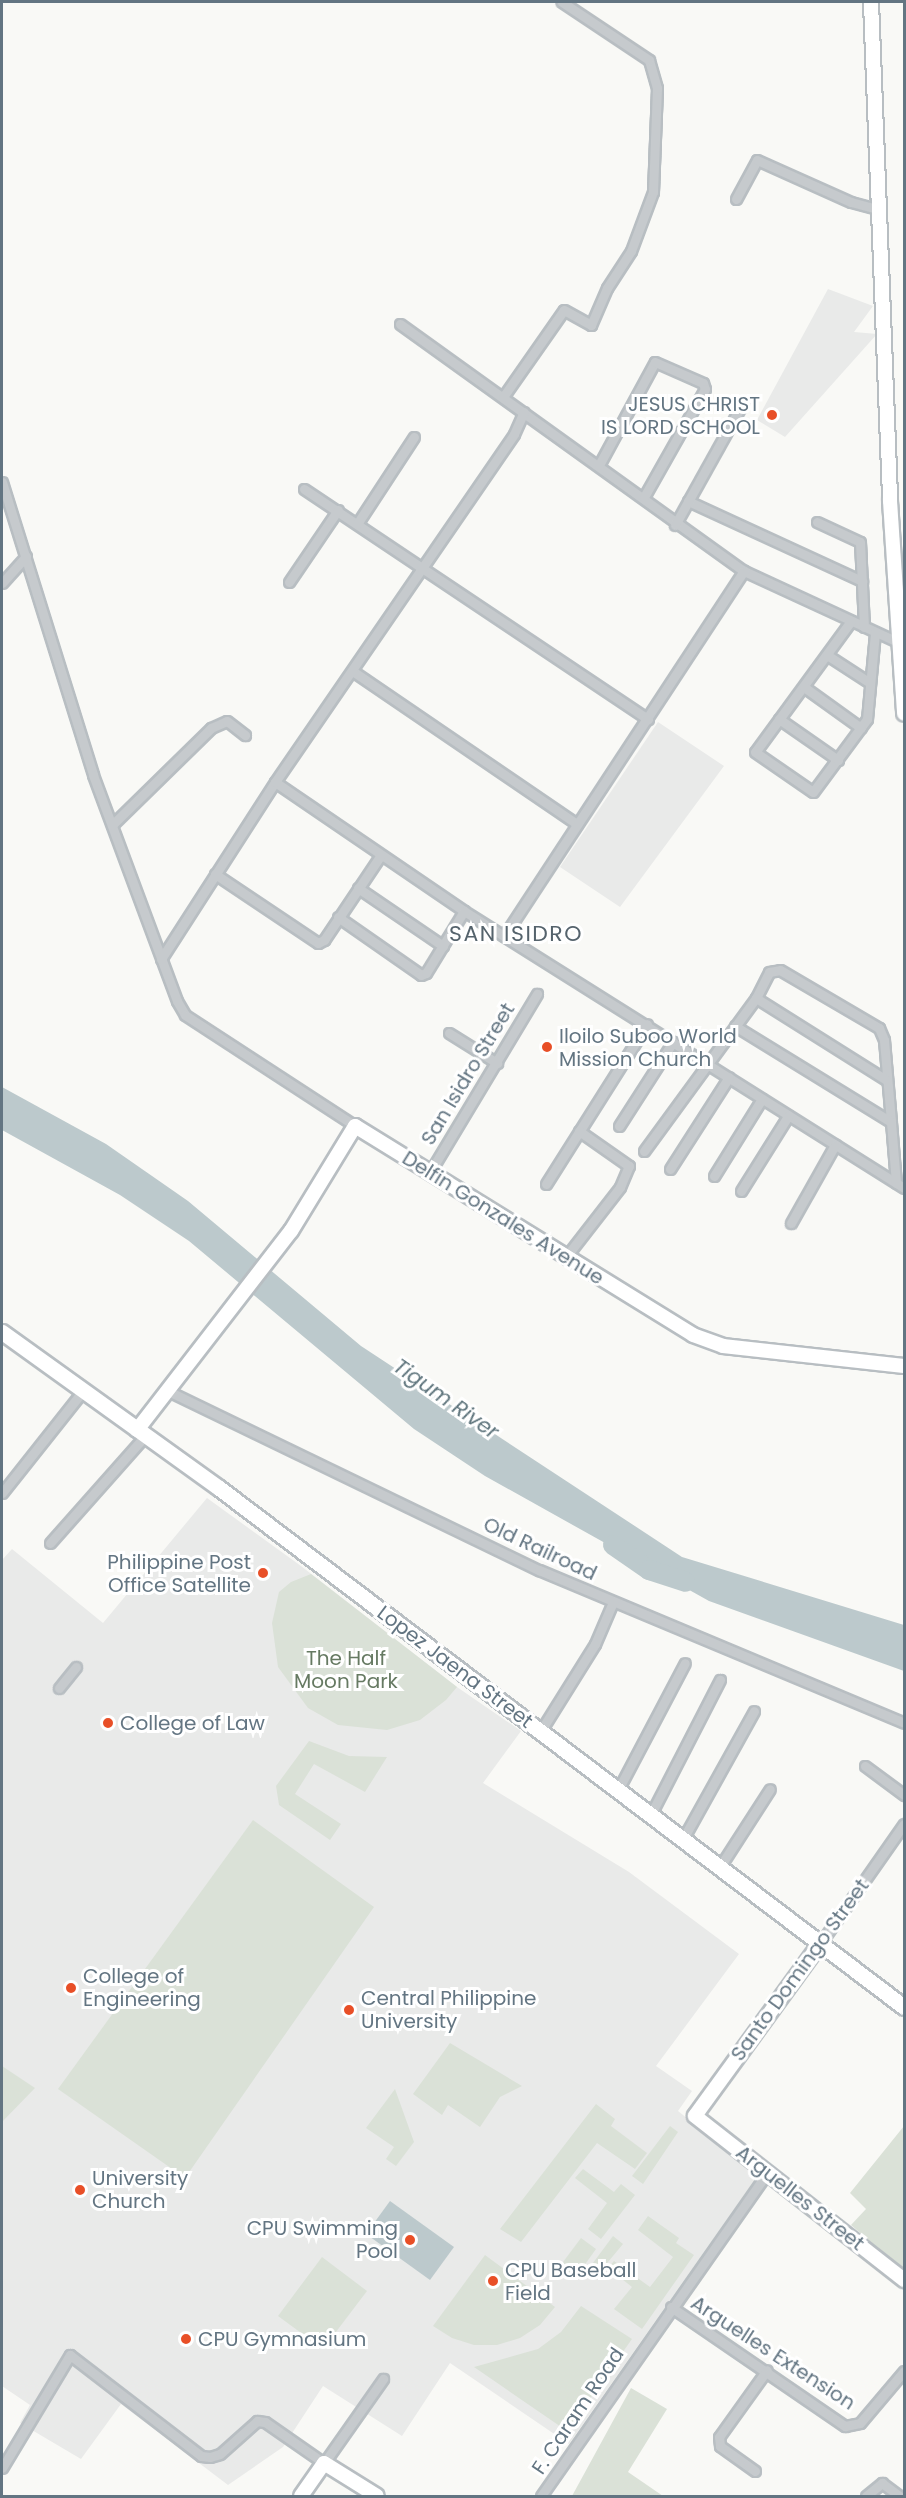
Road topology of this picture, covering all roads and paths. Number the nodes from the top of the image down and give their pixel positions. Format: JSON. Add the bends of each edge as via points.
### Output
{"nodes":[{"id":1,"x":562,"y":2,"type":"edge"},
{"id":2,"x":871,"y":2,"type":"edge"},
{"id":3,"x":736,"y":199,"type":"dead end"},
{"id":4,"x":880,"y":210,"type":"junction"},
{"id":5,"x":400,"y":324,"type":"dead end"},
{"id":6,"x":503,"y":397,"type":"junction"},
{"id":7,"x":743,"y":403,"type":"dead end"},
{"id":8,"x":524,"y":412,"type":"junction"},
{"id":9,"x":414,"y":437,"type":"dead end"},
{"id":10,"x":599,"y":465,"type":"junction"},
{"id":11,"x":2,"y":482,"type":"edge"},
{"id":12,"x":304,"y":489,"type":"dead end"},
{"id":13,"x":645,"y":497,"type":"junction"},
{"id":14,"x":688,"y":501,"type":"junction"},
{"id":15,"x":338,"y":510,"type":"junction"},
{"id":16,"x":817,"y":522,"type":"dead end"},
{"id":17,"x":357,"y":524,"type":"junction"},
{"id":18,"x":675,"y":525,"type":"junction"},
{"id":19,"x":26,"y":556,"type":"junction"},
{"id":20,"x":424,"y":568,"type":"junction"},
{"id":21,"x":744,"y":571,"type":"junction"},
{"id":22,"x":862,"y":581,"type":"junction"},
{"id":23,"x":289,"y":582,"type":"dead end"},
{"id":24,"x":2,"y":583,"type":"edge"},
{"id":25,"x":851,"y":621,"type":"junction"},
{"id":26,"x":864,"y":627,"type":"junction"},
{"id":27,"x":875,"y":632,"type":"junction"},
{"id":28,"x":900,"y":643,"type":"junction"},
{"id":29,"x":827,"y":655,"type":"junction"},
{"id":30,"x":354,"y":672,"type":"junction"},
{"id":31,"x":870,"y":683,"type":"junction"},
{"id":32,"x":804,"y":687,"type":"junction"},
{"id":33,"x":904,"y":714,"type":"edge"},
{"id":34,"x":778,"y":718,"type":"junction"},
{"id":35,"x":648,"y":719,"type":"junction"},
{"id":36,"x":861,"y":728,"type":"junction"},
{"id":37,"x":245,"y":735,"type":"dead end"},
{"id":38,"x":838,"y":760,"type":"junction"},
{"id":39,"x":275,"y":782,"type":"junction"},
{"id":40,"x":577,"y":824,"type":"junction"},
{"id":41,"x":112,"y":825,"type":"junction"},
{"id":42,"x":381,"y":855,"type":"junction"},
{"id":43,"x":215,"y":874,"type":"junction"},
{"id":44,"x":358,"y":888,"type":"junction"},
{"id":45,"x":464,"y":911,"type":"junction"},
{"id":46,"x":338,"y":917,"type":"junction"},
{"id":47,"x":504,"y":936,"type":"junction"},
{"id":48,"x":443,"y":946,"type":"junction"},
{"id":49,"x":161,"y":959,"type":"junction"},
{"id":50,"x":537,"y":994,"type":"dead end"},
{"id":51,"x":756,"y":998,"type":"junction"},
{"id":52,"x":647,"y":1024,"type":"junction"},
{"id":53,"x":735,"y":1026,"type":"junction"},
{"id":54,"x":449,"y":1033,"type":"dead end"},
{"id":55,"x":673,"y":1042,"type":"junction"},
{"id":56,"x":707,"y":1062,"type":"junction"},
{"id":57,"x":497,"y":1063,"type":"junction"},
{"id":58,"x":729,"y":1077,"type":"junction"},
{"id":59,"x":886,"y":1080,"type":"junction"},
{"id":60,"x":762,"y":1099,"type":"junction"},
{"id":61,"x":788,"y":1116,"type":"junction"},
{"id":62,"x":891,"y":1122,"type":"junction"},
{"id":63,"x":355,"y":1126,"type":"junction"},
{"id":64,"x":619,"y":1126,"type":"dead end"},
{"id":65,"x":579,"y":1131,"type":"junction"},
{"id":66,"x":835,"y":1145,"type":"junction"},
{"id":67,"x":644,"y":1151,"type":"dead end"},
{"id":68,"x":670,"y":1169,"type":"dead end"},
{"id":69,"x":430,"y":1172,"type":"junction"},
{"id":70,"x":714,"y":1176,"type":"dead end"},
{"id":71,"x":546,"y":1185,"type":"dead end"},
{"id":72,"x":901,"y":1186,"type":"edge"},
{"id":73,"x":741,"y":1191,"type":"dead end"},
{"id":74,"x":791,"y":1223,"type":"dead end"},
{"id":75,"x":565,"y":1258,"type":"junction"},
{"id":76,"x":2,"y":1332,"type":"edge"},
{"id":77,"x":904,"y":1366,"type":"edge"},
{"id":78,"x":168,"y":1391,"type":"junction"},
{"id":79,"x":82,"y":1392,"type":"junction"},
{"id":80,"x":141,"y":1433,"type":"junction"},
{"id":81,"x":2,"y":1493,"type":"edge"},
{"id":82,"x":50,"y":1543,"type":"dead end"},
{"id":83,"x":613,"y":1602,"type":"junction"},
{"id":84,"x":685,"y":1663,"type":"dead end"},
{"id":85,"x":75,"y":1667,"type":"dead end"},
{"id":86,"x":720,"y":1680,"type":"dead end"},
{"id":87,"x":59,"y":1688,"type":"dead end"},
{"id":88,"x":754,"y":1712,"type":"dead end"},
{"id":89,"x":904,"y":1723,"type":"edge"},
{"id":90,"x":540,"y":1732,"type":"junction"},
{"id":91,"x":865,"y":1766,"type":"dead end"},
{"id":92,"x":619,"y":1788,"type":"junction"},
{"id":93,"x":770,"y":1789,"type":"dead end"},
{"id":94,"x":904,"y":1795,"type":"edge"},
{"id":95,"x":651,"y":1814,"type":"junction"},
{"id":96,"x":904,"y":1824,"type":"edge"},
{"id":97,"x":684,"y":1837,"type":"junction"},
{"id":98,"x":721,"y":1865,"type":"junction"},
{"id":99,"x":822,"y":1941,"type":"junction"},
{"id":100,"x":904,"y":2007,"type":"edge"},
{"id":101,"x":695,"y":2116,"type":"joint"},
{"id":102,"x":767,"y":2173,"type":"junction"},
{"id":103,"x":904,"y":2280,"type":"edge"},
{"id":104,"x":671,"y":2307,"type":"junction"},
{"id":105,"x":644,"y":2346,"type":"joint"},
{"id":106,"x":767,"y":2370,"type":"junction"},
{"id":107,"x":904,"y":2371,"type":"edge"},
{"id":108,"x":383,"y":2379,"type":"dead end"},
{"id":109,"x":324,"y":2463,"type":"junction"},
{"id":110,"x":2,"y":2468,"type":"edge"},
{"id":111,"x":755,"y":2471,"type":"dead end"},
{"id":112,"x":301,"y":2496,"type":"edge"},
{"id":113,"x":377,"y":2496,"type":"edge"},
{"id":114,"x":541,"y":2496,"type":"edge"},
{"id":115,"x":866,"y":2496,"type":"edge"},
{"id":116,"x":899,"y":2496,"type":"edge"}],
"edges":[{"from":1,"to":6,"type":"street","via":[[649,60],[657,88],[653,192],[631,250],[607,288],[591,325],[564,310]]},
{"from":2,"to":4,"type":"street"},
{"from":3,"to":4,"type":"street","via":[[757,160],[851,202]]},
{"from":4,"to":28,"type":"street","via":[[890,501]]},
{"from":5,"to":6,"type":"street"},
{"from":6,"to":8,"type":"street"},
{"from":7,"to":14,"type":"street"},
{"from":8,"to":10,"type":"street"},
{"from":8,"to":20,"type":"street"},
{"from":9,"to":17,"type":"street"},
{"from":10,"to":13,"type":"street"},
{"from":10,"to":13,"type":"street","via":[[655,362],[703,382],[705,389]]},
{"from":11,"to":19,"type":"street","name":"Delfin Gonzales Avenue"},
{"from":12,"to":15,"type":"street"},
{"from":13,"to":18,"type":"street"},
{"from":14,"to":18,"type":"street"},
{"from":14,"to":22,"type":"street"},
{"from":15,"to":17,"type":"street"},
{"from":15,"to":23,"type":"street"},
{"from":16,"to":22,"type":"street","via":[[860,542]]},
{"from":17,"to":20,"type":"street"},
{"from":18,"to":21,"type":"street"},
{"from":19,"to":24,"type":"street"},
{"from":19,"to":41,"type":"street","name":"Delfin Gonzales Avenue"},
{"from":20,"to":30,"type":"street"},
{"from":20,"to":35,"type":"street"},
{"from":21,"to":25,"type":"street"},
{"from":21,"to":35,"type":"street"},
{"from":22,"to":26,"type":"street"},
{"from":25,"to":26,"type":"street"},
{"from":25,"to":29,"type":"street"},
{"from":26,"to":27,"type":"street"},
{"from":27,"to":28,"type":"street"},
{"from":27,"to":31,"type":"street"},
{"from":28,"to":33,"type":"street"},
{"from":29,"to":31,"type":"street"},
{"from":29,"to":32,"type":"street"},
{"from":30,"to":39,"type":"street"},
{"from":30,"to":40,"type":"street"},
{"from":31,"to":36,"type":"street","via":[[867,719]]},
{"from":32,"to":34,"type":"street"},
{"from":32,"to":36,"type":"street"},
{"from":34,"to":38,"type":"street"},
{"from":34,"to":38,"type":"street","via":[[755,752],[813,792]]},
{"from":35,"to":40,"type":"street"},
{"from":36,"to":38,"type":"street"},
{"from":37,"to":41,"type":"street","via":[[228,721],[211,728]]},
{"from":39,"to":42,"type":"street"},
{"from":39,"to":43,"type":"street"},
{"from":40,"to":47,"type":"street"},
{"from":41,"to":49,"type":"street","name":"Delfin Gonzales Avenue"},
{"from":42,"to":44,"type":"street"},
{"from":42,"to":45,"type":"street"},
{"from":43,"to":46,"type":"street","via":[[318,943]]},
{"from":43,"to":49,"type":"street"},
{"from":44,"to":46,"type":"street"},
{"from":44,"to":48,"type":"street"},
{"from":45,"to":47,"type":"street"},
{"from":45,"to":48,"type":"street"},
{"from":46,"to":48,"type":"street","via":[[421,975]]},
{"from":47,"to":52,"type":"street"},
{"from":49,"to":63,"type":"street","name":"Delfin Gonzales Avenue","via":[[185,1015]]},
{"from":50,"to":57,"type":"street","name":"San Isidro Street"},
{"from":51,"to":53,"type":"street"},
{"from":51,"to":59,"type":"street"},
{"from":51,"to":59,"type":"street","via":[[769,972],[780,970],[879,1028],[884,1040]]},
{"from":52,"to":55,"type":"street"},
{"from":52,"to":65,"type":"street"},
{"from":53,"to":56,"type":"street"},
{"from":53,"to":62,"type":"street"},
{"from":54,"to":57,"type":"street"},
{"from":55,"to":56,"type":"street"},
{"from":55,"to":64,"type":"street"},
{"from":56,"to":58,"type":"street"},
{"from":56,"to":67,"type":"street"},
{"from":57,"to":69,"type":"street","name":"San Isidro Street"},
{"from":58,"to":60,"type":"street"},
{"from":58,"to":68,"type":"street"},
{"from":59,"to":62,"type":"street"},
{"from":60,"to":61,"type":"street"},
{"from":60,"to":70,"type":"street"},
{"from":61,"to":66,"type":"street"},
{"from":61,"to":73,"type":"street"},
{"from":62,"to":72,"type":"street"},
{"from":63,"to":69,"type":"street","name":"Delfin Gonzales Avenue"},
{"from":63,"to":78,"type":"street","via":[[291,1231]]},
{"from":65,"to":71,"type":"street"},
{"from":65,"to":75,"type":"street","via":[[629,1166],[628,1174]]},
{"from":66,"to":72,"type":"street"},
{"from":66,"to":74,"type":"street"},
{"from":69,"to":75,"type":"street","name":"Delfin Gonzales Avenue"},
{"from":75,"to":77,"type":"street","name":"Delfin Gonzales Avenue","via":[[665,1320],[723,1346]]},
{"from":76,"to":79,"type":"main road","name":"Lopez Jaena Street"},
{"from":78,"to":80,"type":"street"},
{"from":78,"to":83,"type":"street","name":"Old Railroad"},
{"from":79,"to":80,"type":"main road","name":"Lopez Jaena Street"},
{"from":79,"to":81,"type":"street"},
{"from":80,"to":82,"type":"street"},
{"from":80,"to":90,"type":"main road","name":"Lopez Jaena Street"},
{"from":83,"to":89,"type":"street","name":"Old Railroad"},
{"from":83,"to":90,"type":"street","via":[[595,1644]]},
{"from":84,"to":92,"type":"street"},
{"from":85,"to":87,"type":"street"},
{"from":86,"to":95,"type":"street"},
{"from":88,"to":97,"type":"street"},
{"from":90,"to":92,"type":"main road","name":"Lopez Jaena Street"},
{"from":91,"to":94,"type":"street"},
{"from":92,"to":95,"type":"main road","name":"Lopez Jaena Street"},
{"from":93,"to":98,"type":"street"},
{"from":95,"to":97,"type":"main road","name":"Lopez Jaena Street"},
{"from":96,"to":99,"type":"street","name":"Santo Domingo Street"},
{"from":97,"to":98,"type":"main road","name":"Lopez Jaena Street"},
{"from":98,"to":99,"type":"main road","name":"Lopez Jaena Street"},
{"from":99,"to":100,"type":"main road","name":"Lopez Jaena Street"},
{"from":99,"to":101,"type":"street","name":"Santo Domingo Street"},
{"from":101,"to":102,"type":"street","name":"Arguelles Street"},
{"from":102,"to":103,"type":"street","name":"Arguelles Street"},
{"from":102,"to":104,"type":"street","name":"Arguelles Extension"},
{"from":104,"to":105,"type":"street","name":"Arguelles Extension"},
{"from":104,"to":106,"type":"street","name":"Arguelles Extension"},
{"from":105,"to":114,"type":"street","name":"F. Caram Road"},
{"from":106,"to":107,"type":"street","name":"Arguelles Extension","via":[[845,2426],[860,2423]]},
{"from":106,"to":111,"type":"street","via":[[719,2437],[720,2446]]},
{"from":108,"to":109,"type":"street"},
{"from":109,"to":110,"type":"street","via":[[265,2422],[257,2421],[220,2454],[201,2456],[70,2355]]},
{"from":109,"to":112,"type":"street"},
{"from":109,"to":113,"type":"street"},
{"from":115,"to":116,"type":"street","via":[[882,2483]]}]}
